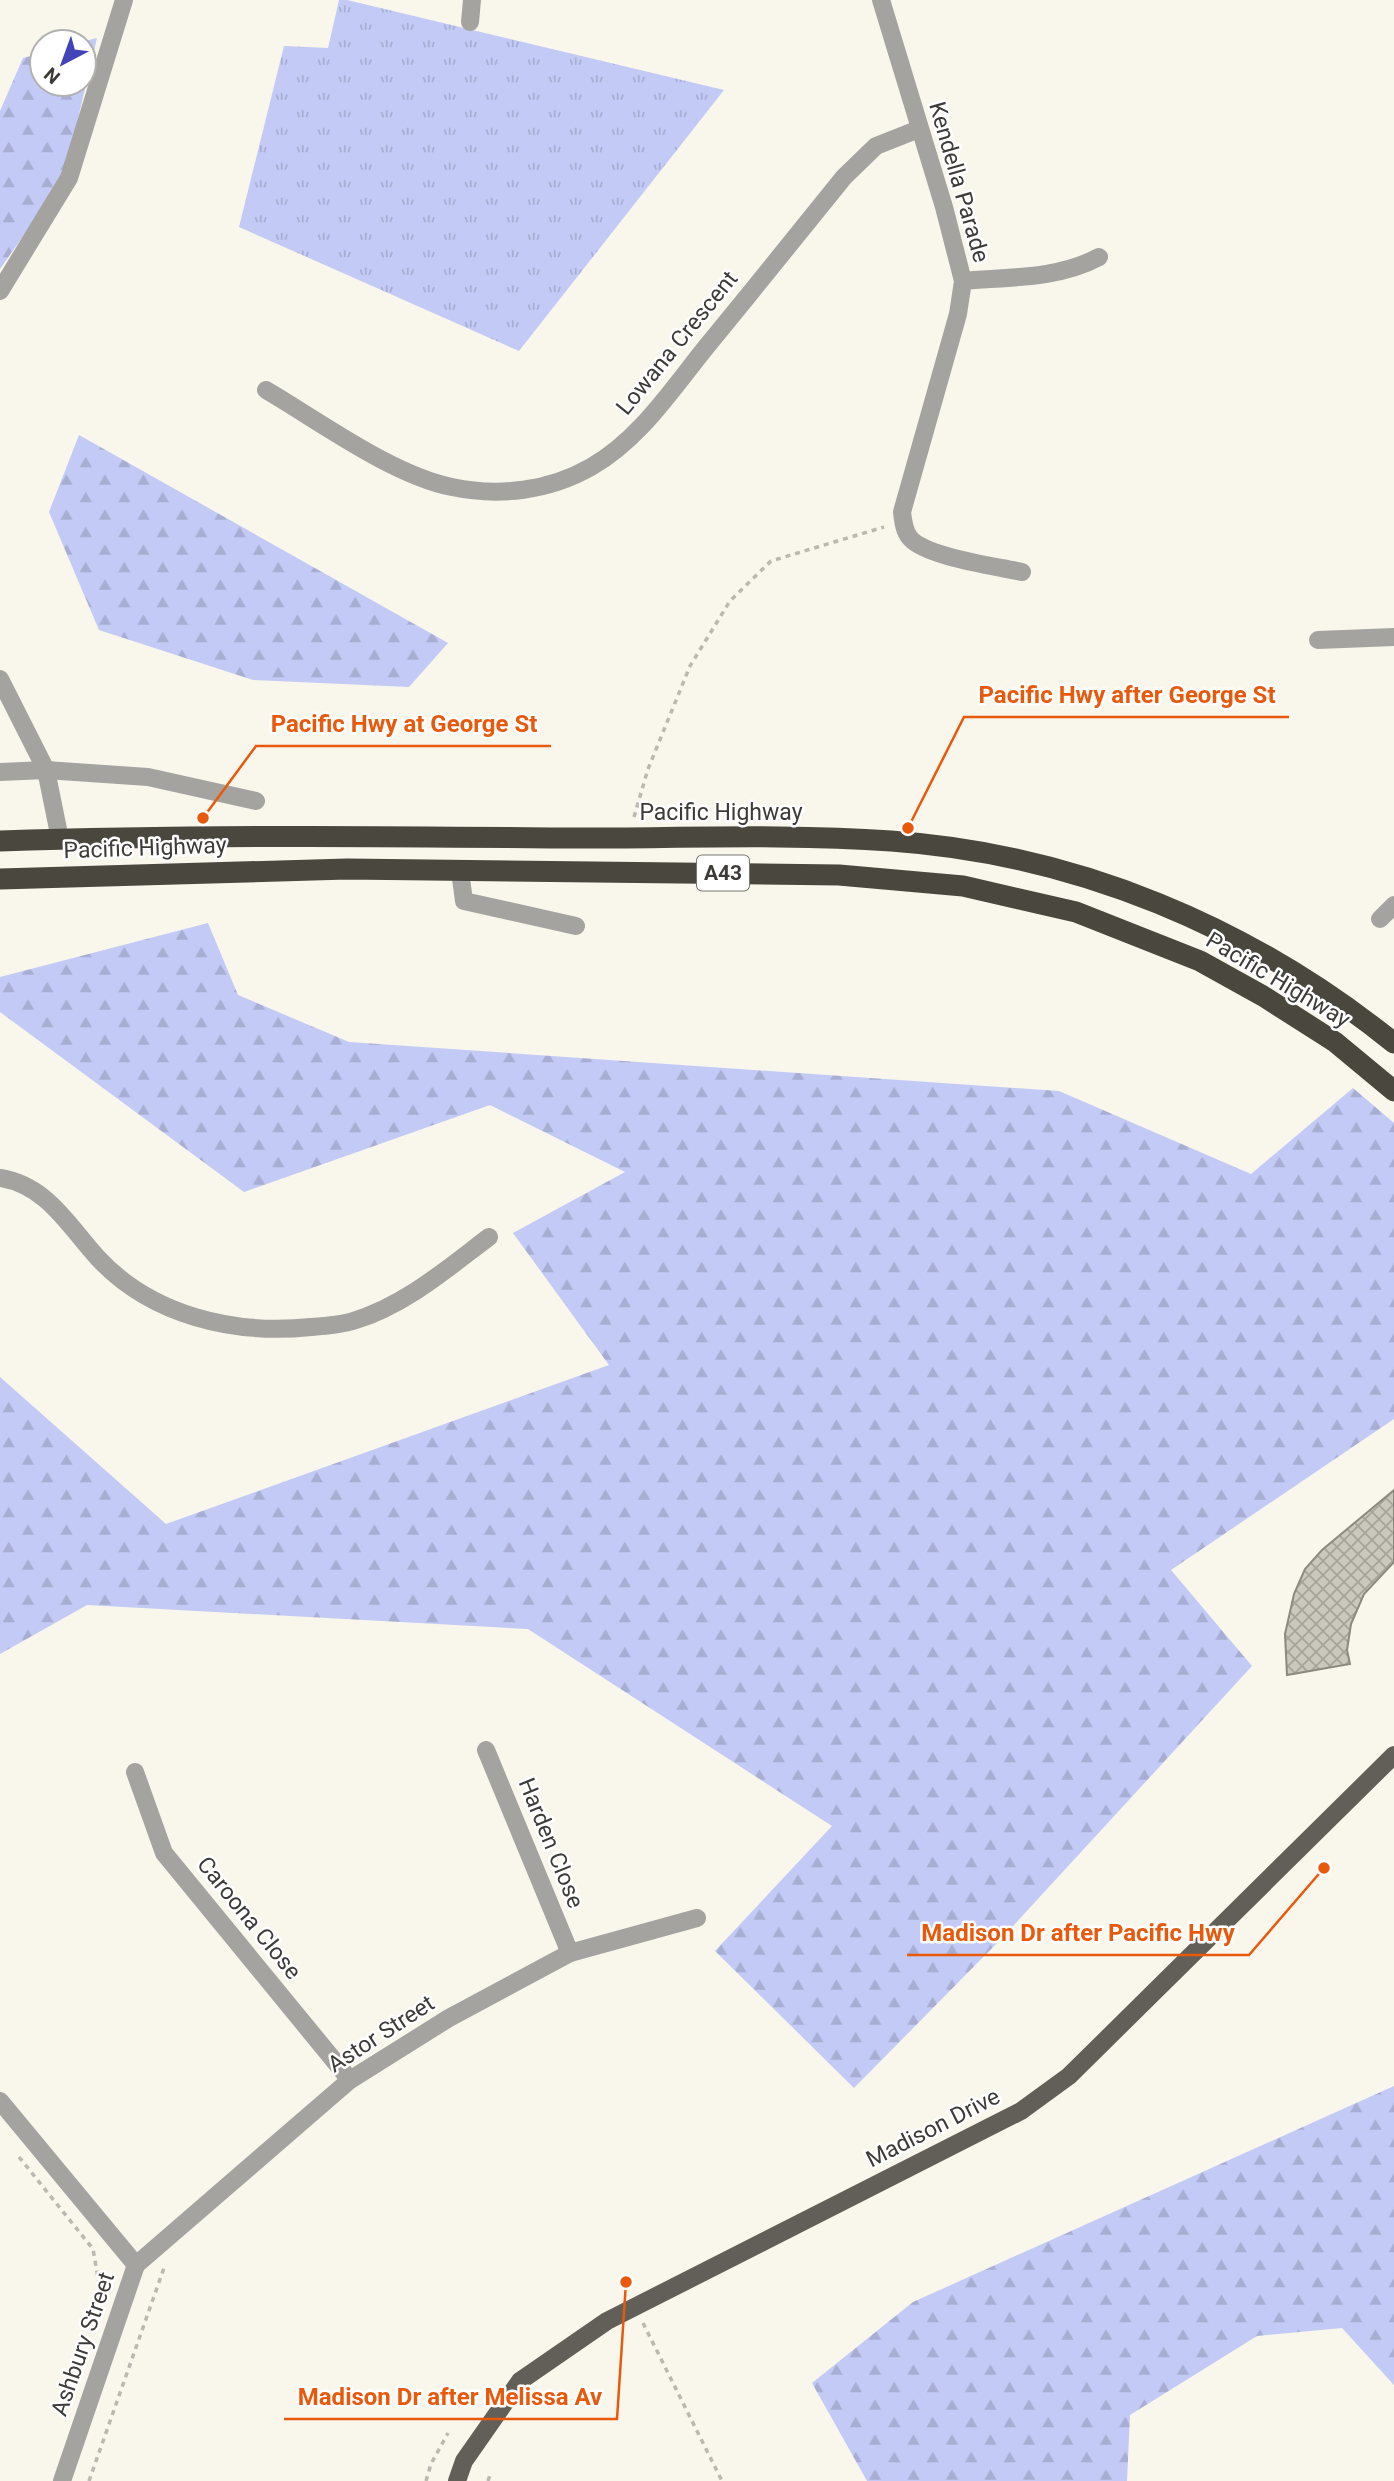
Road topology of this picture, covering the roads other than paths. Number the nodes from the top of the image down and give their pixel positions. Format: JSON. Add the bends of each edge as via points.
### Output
{"nodes":[{"id":1,"x":124,"y":0,"type":"edge"},
{"id":2,"x":472,"y":0,"type":"edge"},
{"id":3,"x":881,"y":0,"type":"edge"},
{"id":4,"x":470,"y":22,"type":"dead end"},
{"id":5,"x":919,"y":128,"type":"junction"},
{"id":6,"x":1099,"y":257,"type":"dead end"},
{"id":7,"x":963,"y":281,"type":"junction"},
{"id":8,"x":0,"y":291,"type":"edge"},
{"id":9,"x":265,"y":390,"type":"dead end"},
{"id":10,"x":1022,"y":572,"type":"dead end"},
{"id":11,"x":1394,"y":637,"type":"edge"},
{"id":12,"x":1318,"y":640,"type":"dead end"},
{"id":13,"x":0,"y":679,"type":"edge"},
{"id":14,"x":46,"y":769,"type":"junction"},
{"id":15,"x":0,"y":772,"type":"edge"},
{"id":16,"x":256,"y":801,"type":"dead end"},
{"id":17,"x":60,"y":839,"type":"junction"},
{"id":18,"x":0,"y":841,"type":"edge"},
{"id":19,"x":460,"y":871,"type":"junction"},
{"id":20,"x":0,"y":878,"type":"edge"},
{"id":21,"x":1394,"y":905,"type":"edge"},
{"id":22,"x":1380,"y":919,"type":"dead end"},
{"id":23,"x":576,"y":926,"type":"dead end"},
{"id":24,"x":1394,"y":1043,"type":"edge"},
{"id":25,"x":1394,"y":1091,"type":"edge"},
{"id":26,"x":0,"y":1178,"type":"edge"},
{"id":27,"x":489,"y":1237,"type":"dead end"},
{"id":28,"x":486,"y":1750,"type":"dead end"},
{"id":29,"x":1394,"y":1755,"type":"edge"},
{"id":30,"x":135,"y":1772,"type":"dead end"},
{"id":31,"x":696,"y":1919,"type":"dead end"},
{"id":32,"x":570,"y":1954,"type":"junction"},
{"id":33,"x":350,"y":2080,"type":"junction"},
{"id":34,"x":0,"y":2101,"type":"edge"},
{"id":35,"x":136,"y":2264,"type":"junction"},
{"id":36,"x":62,"y":2481,"type":"edge"},
{"id":37,"x":457,"y":2481,"type":"edge"}],
"edges":[{"from":1,"to":8,"type":"street","via":[[69,178]]},
{"from":2,"to":4,"type":"street"},
{"from":3,"to":5,"type":"street","name":"Kendella Parade"},
{"from":5,"to":7,"type":"street","name":"Kendella Parade"},
{"from":5,"to":9,"type":"street","name":"Lowana Crescent","via":[[876,146],[858,163],[637,433],[591,467],[554,483],[513,492],[450,487],[386,460]]},
{"from":6,"to":7,"type":"street","via":[[1080,268],[1054,274]]},
{"from":7,"to":10,"type":"street","name":"Kendella Parade","via":[[903,521],[911,539],[932,551]]},
{"from":11,"to":12,"type":"street"},
{"from":13,"to":14,"type":"street"},
{"from":14,"to":15,"type":"street"},
{"from":14,"to":16,"type":"street","via":[[148,777]]},
{"from":14,"to":17,"type":"street"},
{"from":17,"to":18,"type":"highway","name":"Pacific Highway","number":"A43"},
{"from":17,"to":24,"type":"highway","name":"Pacific Highway","number":"A43","via":[[811,838],[977,851],[1060,869],[1146,897],[1311,980]]},
{"from":19,"to":20,"type":"highway","name":"Pacific Highway","number":"A43","via":[[347,869]]},
{"from":19,"to":23,"type":"street","via":[[464,901]]},
{"from":19,"to":25,"type":"highway","name":"Pacific Highway","number":"A43","via":[[839,875],[963,886],[1014,896],[1088,916],[1200,961],[1335,1042]]},
{"from":21,"to":22,"type":"street"},
{"from":26,"to":27,"type":"street","via":[[40,1194],[98,1258],[148,1297],[214,1325],[276,1331],[353,1321],[430,1281]]},
{"from":28,"to":32,"type":"street","name":"Harden Close"},
{"from":29,"to":37,"type":"main road","name":"Madison Drive","via":[[1059,2083],[1021,2111],[607,2321],[520,2381],[464,2460]]},
{"from":30,"to":33,"type":"street","name":"Caroona Close","via":[[164,1853]]},
{"from":31,"to":32,"type":"street","name":"Astor Street"},
{"from":32,"to":33,"type":"street","name":"Astor Street","via":[[449,2018]]},
{"from":33,"to":35,"type":"street","name":"Astor Street"},
{"from":34,"to":35,"type":"street","name":"Ashbury Street"},
{"from":35,"to":36,"type":"street","name":"Ashbury Street"}]}
